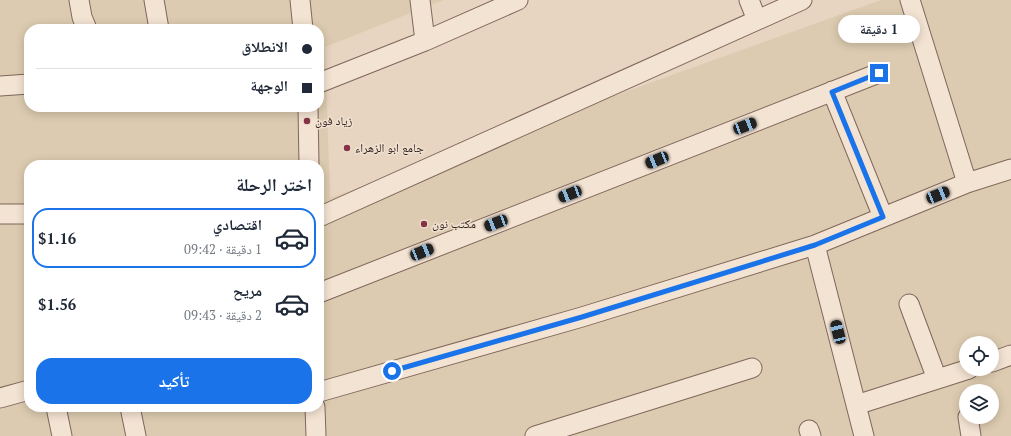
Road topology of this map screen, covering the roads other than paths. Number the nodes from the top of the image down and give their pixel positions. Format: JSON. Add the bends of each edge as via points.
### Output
{"nodes":[{"id":1,"x":79,"y":0,"type":"edge"},
{"id":2,"x":154,"y":0,"type":"edge"},
{"id":3,"x":300,"y":0,"type":"edge"},
{"id":4,"x":420,"y":0,"type":"edge"},
{"id":5,"x":518,"y":0,"type":"edge"},
{"id":6,"x":749,"y":0,"type":"edge"},
{"id":7,"x":802,"y":0,"type":"edge"},
{"id":8,"x":910,"y":0,"type":"edge"},
{"id":9,"x":757,"y":20,"type":"junction"},
{"id":10,"x":85,"y":24,"type":"edge"},
{"id":11,"x":158,"y":24,"type":"edge"},
{"id":12,"x":302,"y":24,"type":"edge"},
{"id":13,"x":425,"y":41,"type":"junction"},
{"id":14,"x":879,"y":73,"type":"dead end"},
{"id":15,"x":324,"y":81,"type":"edge"},
{"id":16,"x":24,"y":84,"type":"edge"},
{"id":17,"x":0,"y":86,"type":"edge"},
{"id":18,"x":832,"y":92,"type":"junction"},
{"id":19,"x":308,"y":112,"type":"edge"},
{"id":20,"x":309,"y":160,"type":"edge"},
{"id":21,"x":1011,"y":169,"type":"edge"},
{"id":22,"x":966,"y":183,"type":"junction"},
{"id":23,"x":0,"y":214,"type":"edge"},
{"id":24,"x":24,"y":214,"type":"edge"},
{"id":25,"x":324,"y":215,"type":"edge"},
{"id":26,"x":883,"y":217,"type":"junction"},
{"id":27,"x":815,"y":245,"type":"junction"},
{"id":28,"x":324,"y":291,"type":"edge"},
{"id":29,"x":910,"y":304,"type":"dead end"},
{"id":30,"x":1011,"y":356,"type":"edge"},
{"id":31,"x":999,"y":360,"type":"edge"},
{"id":32,"x":752,"y":368,"type":"dead end"},
{"id":33,"x":959,"y":372,"type":"edge"},
{"id":34,"x":937,"y":379,"type":"junction"},
{"id":35,"x":24,"y":391,"type":"edge"},
{"id":36,"x":324,"y":391,"type":"edge"},
{"id":37,"x":0,"y":398,"type":"edge"},
{"id":38,"x":856,"y":405,"type":"junction"},
{"id":39,"x":57,"y":412,"type":"edge"},
{"id":40,"x":131,"y":412,"type":"edge"},
{"id":41,"x":315,"y":412,"type":"edge"},
{"id":42,"x":969,"y":424,"type":"edge"},
{"id":43,"x":62,"y":436,"type":"edge"},
{"id":44,"x":136,"y":436,"type":"edge"},
{"id":45,"x":316,"y":436,"type":"edge"},
{"id":46,"x":535,"y":436,"type":"edge"},
{"id":47,"x":864,"y":436,"type":"edge"},
{"id":48,"x":971,"y":436,"type":"edge"}],
"edges":[{"from":1,"to":10,"type":"street"},
{"from":2,"to":11,"type":"street"},
{"from":3,"to":12,"type":"street"},
{"from":4,"to":13,"type":"street"},
{"from":5,"to":13,"type":"street"},
{"from":6,"to":9,"type":"street"},
{"from":7,"to":9,"type":"street"},
{"from":8,"to":22,"type":"street"},
{"from":9,"to":25,"type":"street"},
{"from":13,"to":15,"type":"street"},
{"from":14,"to":18,"type":"street"},
{"from":16,"to":17,"type":"street"},
{"from":18,"to":26,"type":"street"},
{"from":18,"to":28,"type":"street"},
{"from":19,"to":20,"type":"street"},
{"from":21,"to":22,"type":"street"},
{"from":22,"to":26,"type":"street"},
{"from":23,"to":24,"type":"street"},
{"from":26,"to":27,"type":"street"},
{"from":27,"to":36,"type":"street","via":[[582,317]]},
{"from":27,"to":38,"type":"street"},
{"from":29,"to":34,"type":"street"},
{"from":30,"to":31,"type":"street"},
{"from":32,"to":46,"type":"street"},
{"from":33,"to":34,"type":"street"},
{"from":34,"to":38,"type":"street"},
{"from":35,"to":37,"type":"street"},
{"from":38,"to":47,"type":"street"},
{"from":39,"to":43,"type":"street"},
{"from":40,"to":44,"type":"street"},
{"from":41,"to":45,"type":"street"},
{"from":42,"to":48,"type":"street"}]}
